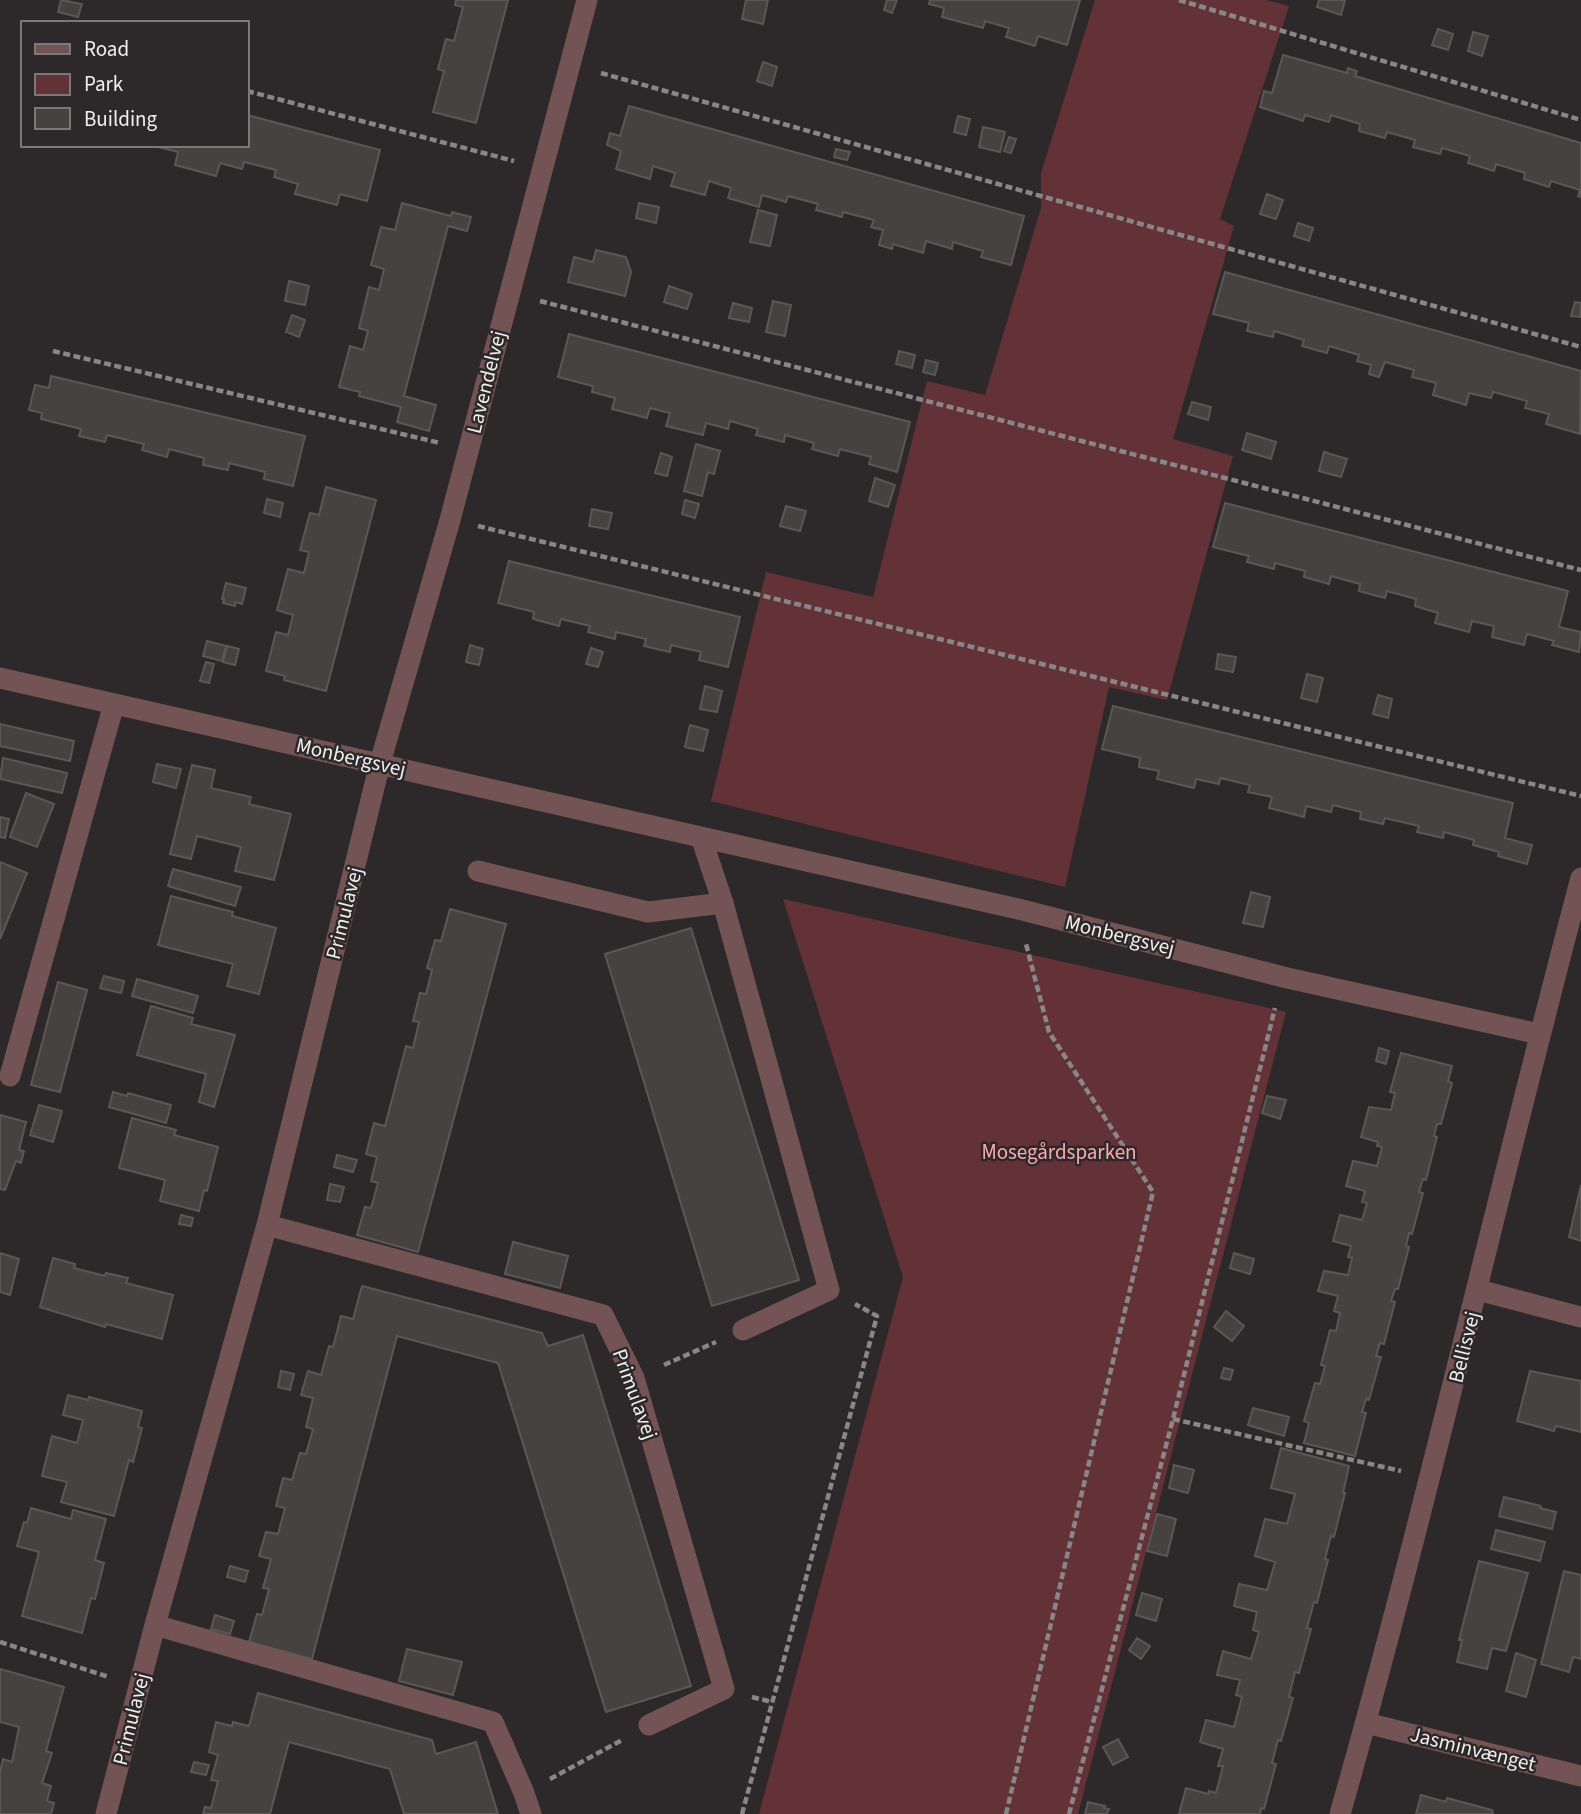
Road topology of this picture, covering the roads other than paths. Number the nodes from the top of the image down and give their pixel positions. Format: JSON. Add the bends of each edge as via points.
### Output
{"nodes":[{"id":1,"x":587,"y":0,"type":"edge"},
{"id":2,"x":0,"y":678,"type":"edge"},
{"id":3,"x":114,"y":704,"type":"junction"},
{"id":4,"x":380,"y":763,"type":"junction"},
{"id":5,"x":701,"y":837,"type":"junction"},
{"id":6,"x":478,"y":871,"type":"dead end"},
{"id":7,"x":1581,"y":878,"type":"edge"},
{"id":8,"x":723,"y":903,"type":"junction"},
{"id":9,"x":1539,"y":1034,"type":"junction"},
{"id":10,"x":10,"y":1076,"type":"dead end"},
{"id":11,"x":267,"y":1225,"type":"junction"},
{"id":12,"x":1478,"y":1290,"type":"junction"},
{"id":13,"x":1581,"y":1317,"type":"edge"},
{"id":14,"x":743,"y":1330,"type":"road end"},
{"id":15,"x":155,"y":1625,"type":"junction"},
{"id":16,"x":1366,"y":1723,"type":"junction"},
{"id":17,"x":649,"y":1725,"type":"road end"},
{"id":18,"x":1581,"y":1776,"type":"edge"},
{"id":19,"x":106,"y":1814,"type":"edge"},
{"id":20,"x":531,"y":1814,"type":"edge"},
{"id":21,"x":1340,"y":1814,"type":"edge"}],
"edges":[{"from":1,"to":4,"type":"street","name":"Lavendelvej","via":[[450,520]]},
{"from":2,"to":3,"type":"street","name":"Monbergsvej"},
{"from":3,"to":4,"type":"street","name":"Monbergsvej"},
{"from":3,"to":10,"type":"street"},
{"from":4,"to":5,"type":"street","name":"Monbergsvej"},
{"from":4,"to":11,"type":"street","name":"Primulavej"},
{"from":5,"to":8,"type":"street"},
{"from":5,"to":9,"type":"street","name":"Monbergsvej"},
{"from":6,"to":8,"type":"street","via":[[648,912]]},
{"from":7,"to":9,"type":"street","name":"Bellisvej"},
{"from":8,"to":14,"type":"street","via":[[829,1290]]},
{"from":9,"to":12,"type":"street","name":"Bellisvej"},
{"from":11,"to":15,"type":"street","name":"Primulavej"},
{"from":11,"to":17,"type":"street","name":"Primulavej","via":[[603,1315],[634,1378],[724,1689]]},
{"from":12,"to":13,"type":"street"},
{"from":12,"to":16,"type":"street","name":"Bellisvej"},
{"from":15,"to":19,"type":"street","name":"Primulavej"},
{"from":15,"to":20,"type":"street","via":[[493,1722]]},
{"from":16,"to":18,"type":"street","name":"Jasminvænget"},
{"from":16,"to":21,"type":"street","name":"Bellisvej"}]}
